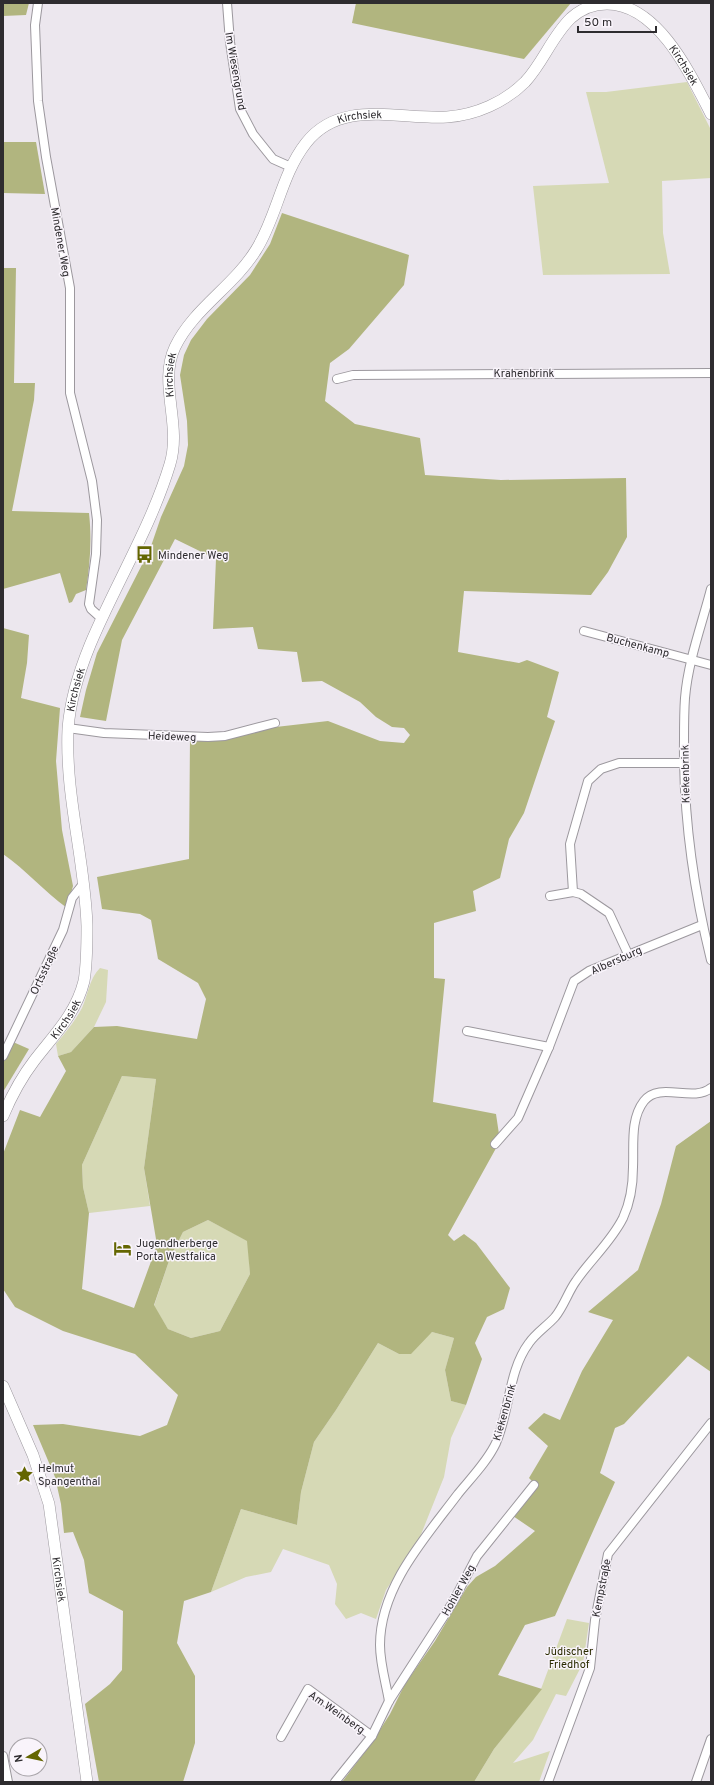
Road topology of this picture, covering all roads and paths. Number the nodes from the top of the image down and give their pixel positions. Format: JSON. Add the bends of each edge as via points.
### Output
{"nodes":[{"id":1,"x":38,"y":3,"type":"edge"},
{"id":2,"x":228,"y":3,"type":"edge"},
{"id":3,"x":711,"y":114,"type":"edge"},
{"id":4,"x":291,"y":167,"type":"junction"},
{"id":5,"x":711,"y":373,"type":"edge"},
{"id":6,"x":337,"y":379,"type":"dead end"},
{"id":7,"x":711,"y":589,"type":"edge"},
{"id":8,"x":101,"y":618,"type":"junction"},
{"id":9,"x":584,"y":631,"type":"dead end"},
{"id":10,"x":692,"y":659,"type":"junction"},
{"id":11,"x":711,"y":665,"type":"edge"},
{"id":12,"x":274,"y":724,"type":"dead end"},
{"id":13,"x":68,"y":728,"type":"junction"},
{"id":14,"x":684,"y":762,"type":"junction"},
{"id":15,"x":83,"y":884,"type":"junction"},
{"id":16,"x":573,"y":892,"type":"junction"},
{"id":17,"x":550,"y":896,"type":"dead end"},
{"id":18,"x":702,"y":925,"type":"junction"},
{"id":19,"x":628,"y":954,"type":"junction"},
{"id":20,"x":711,"y":960,"type":"edge"},
{"id":21,"x":467,"y":1031,"type":"dead end"},
{"id":22,"x":549,"y":1047,"type":"junction"},
{"id":23,"x":3,"y":1056,"type":"edge"},
{"id":24,"x":711,"y":1088,"type":"edge"},
{"id":25,"x":3,"y":1116,"type":"edge"},
{"id":26,"x":495,"y":1144,"type":"dead end"},
{"id":27,"x":3,"y":1386,"type":"edge"},
{"id":28,"x":711,"y":1423,"type":"edge"},
{"id":29,"x":534,"y":1485,"type":"dead end"},
{"id":30,"x":389,"y":1701,"type":"junction"},
{"id":31,"x":372,"y":1736,"type":"junction"},
{"id":32,"x":280,"y":1737,"type":"dead end"},
{"id":33,"x":711,"y":1739,"type":"edge"},
{"id":34,"x":3,"y":1756,"type":"edge"},
{"id":35,"x":8,"y":1782,"type":"edge"},
{"id":36,"x":87,"y":1782,"type":"edge"},
{"id":37,"x":335,"y":1782,"type":"edge"},
{"id":38,"x":548,"y":1782,"type":"edge"},
{"id":39,"x":696,"y":1782,"type":"edge"}],
"edges":[{"from":1,"to":8,"type":"street","name":"Mindener Weg","via":[[35,25],[38,101],[70,288],[70,393],[92,481],[97,520],[96,554],[89,604]]},
{"from":2,"to":4,"type":"street","name":"Im Wiesengrund","via":[[230,42],[240,110],[253,134],[273,159]]},
{"from":3,"to":4,"type":"main road","name":"Kirchsiek","via":[[690,75],[659,31],[636,12],[603,4],[583,10],[571,18],[530,76],[516,91],[500,101],[476,111],[447,117],[381,113],[346,118],[322,128],[312,137]]},
{"from":4,"to":8,"type":"main road","name":"Kirchsiek","via":[[272,218],[256,251],[202,311],[175,347],[168,380],[175,428],[173,453],[160,491]]},
{"from":5,"to":6,"type":"street","name":"Krahenbrink","via":[[353,375]]},
{"from":7,"to":10,"type":"street","name":"Kiekenbrink"},
{"from":8,"to":13,"type":"main road","name":"Kirchsiek","via":[[76,683]]},
{"from":9,"to":10,"type":"street","name":"Buchenkamp"},
{"from":10,"to":11,"type":"street"},
{"from":10,"to":14,"type":"street","name":"Kiekenbrink","via":[[685,698]]},
{"from":12,"to":13,"type":"street","name":"Heideweg","via":[[225,736],[208,737],[104,733]]},
{"from":13,"to":15,"type":"main road","name":"Kirchsiek","via":[[69,768]]},
{"from":14,"to":16,"type":"street","via":[[619,763],[600,769],[588,781],[570,844]]},
{"from":14,"to":18,"type":"street","name":"Kiekenbrink","via":[[685,808]]},
{"from":15,"to":23,"type":"street","name":"Ortsstraße","via":[[72,898],[63,930]]},
{"from":15,"to":25,"type":"main road","name":"Kirchsiek","via":[[86,906],[86,960],[77,1001],[68,1018],[19,1082]]},
{"from":16,"to":17,"type":"street"},
{"from":16,"to":19,"type":"street","via":[[581,894],[609,913]]},
{"from":18,"to":19,"type":"street","name":"Albersburg"},
{"from":18,"to":20,"type":"street","name":"Kiekenbrink"},
{"from":19,"to":22,"type":"street","name":"Albersburg","via":[[589,970],[574,982]]},
{"from":21,"to":22,"type":"street"},
{"from":22,"to":26,"type":"street","name":"Albersburg","via":[[518,1118]]},
{"from":24,"to":30,"type":"street","name":"Kiekenbrink","via":[[697,1095],[660,1092],[650,1095],[639,1110],[634,1129],[630,1193],[615,1234],[574,1283],[555,1317],[529,1343],[518,1364],[503,1424],[495,1444],[421,1544],[388,1598],[380,1645]]},
{"from":27,"to":36,"type":"main road","name":"Kirchsiek","via":[[33,1455],[49,1504]]},
{"from":28,"to":38,"type":"street","name":"Kempstraße","via":[[608,1554],[595,1620],[590,1668]]},
{"from":29,"to":30,"type":"street","name":"Hohler Weg","via":[[477,1556],[453,1602]]},
{"from":30,"to":31,"type":"street"},
{"from":31,"to":32,"type":"street","name":"Am Weinberg","via":[[308,1689]]},
{"from":31,"to":37,"type":"street"},
{"from":33,"to":39,"type":"street"},
{"from":34,"to":35,"type":"street"}]}
